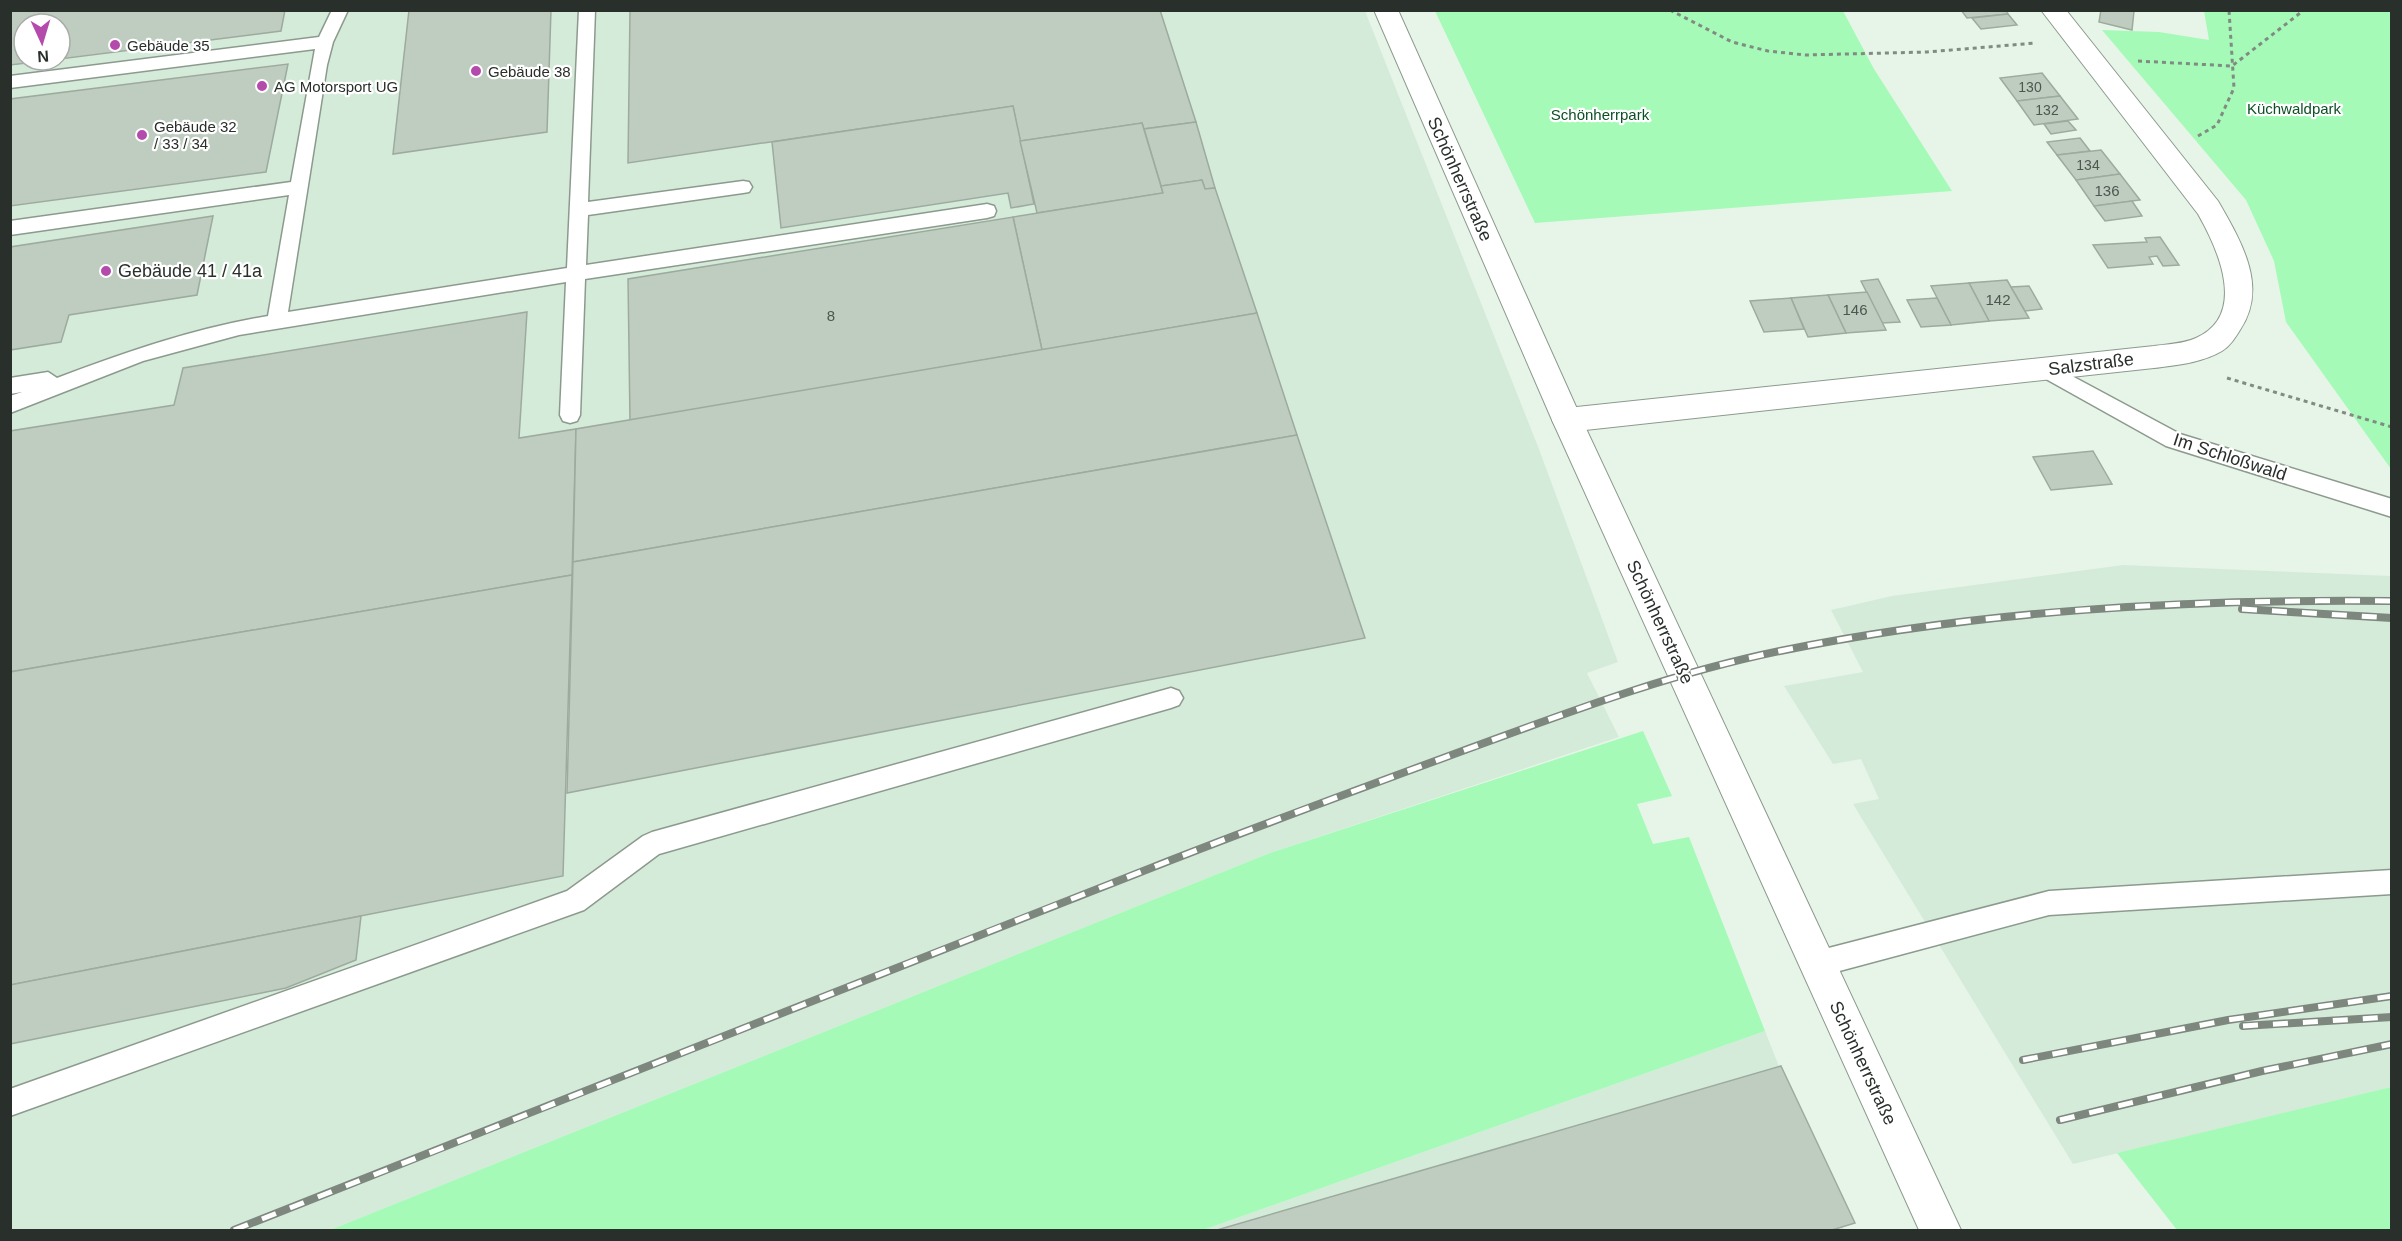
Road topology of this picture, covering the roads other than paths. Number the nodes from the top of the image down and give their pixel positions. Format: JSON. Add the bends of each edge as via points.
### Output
{"nodes":[{"id":1,"x":340,"y":10,"type":"edge"},
{"id":2,"x":587,"y":10,"type":"edge"},
{"id":3,"x":1386,"y":10,"type":"edge"},
{"id":4,"x":2053,"y":10,"type":"edge"},
{"id":5,"x":325,"y":42,"type":"junction"},
{"id":6,"x":10,"y":82,"type":"edge"},
{"id":7,"x":300,"y":187,"type":"junction"},
{"id":8,"x":743,"y":187,"type":"dead end"},
{"id":9,"x":579,"y":210,"type":"junction"},
{"id":10,"x":987,"y":211,"type":"dead end"},
{"id":11,"x":10,"y":228,"type":"edge"},
{"id":12,"x":576,"y":275,"type":"junction"},
{"id":13,"x":277,"y":321,"type":"junction"},
{"id":14,"x":2044,"y":369,"type":"junction"},
{"id":15,"x":93,"y":373,"type":"junction"},
{"id":16,"x":10,"y":386,"type":"edge"},
{"id":17,"x":10,"y":405,"type":"edge"},
{"id":18,"x":570,"y":415,"type":"dead end"},
{"id":19,"x":1567,"y":420,"type":"junction"},
{"id":20,"x":2391,"y":508,"type":"edge"},
{"id":21,"x":1171,"y":698,"type":"dead end"},
{"id":22,"x":2391,"y":882,"type":"edge"},
{"id":23,"x":1817,"y":964,"type":"junction"},
{"id":24,"x":10,"y":1103,"type":"edge"},
{"id":25,"x":1940,"y":1230,"type":"edge"}],
"edges":[{"from":1,"to":5,"type":"lane"},
{"from":2,"to":9,"type":"lane"},
{"from":3,"to":19,"type":"main road","name":"Schönherrstraße"},
{"from":4,"to":14,"type":"main road","name":"Salzstraße","via":[[2208,208],[2227,240],[2240,287],[2240,304],[2235,320],[2214,342],[2193,351]]},
{"from":5,"to":6,"type":"lane"},
{"from":5,"to":7,"type":"lane"},
{"from":7,"to":11,"type":"lane"},
{"from":7,"to":13,"type":"lane"},
{"from":8,"to":9,"type":"lane"},
{"from":9,"to":12,"type":"lane"},
{"from":10,"to":12,"type":"lane"},
{"from":12,"to":13,"type":"lane"},
{"from":12,"to":18,"type":"lane"},
{"from":13,"to":15,"type":"lane","via":[[178,343]]},
{"from":14,"to":19,"type":"main road","name":"Salzstraße"},
{"from":14,"to":20,"type":"lane","name":"Im Schloßwald","via":[[2173,440]]},
{"from":15,"to":16,"type":"lane"},
{"from":15,"to":17,"type":"lane"},
{"from":19,"to":23,"type":"main road","name":"Schönherrstraße"},
{"from":21,"to":24,"type":"lane","via":[[652,844],[575,901]]},
{"from":22,"to":23,"type":"lane","via":[[2049,903]]},
{"from":23,"to":25,"type":"main road","name":"Schönherrstraße"}]}
